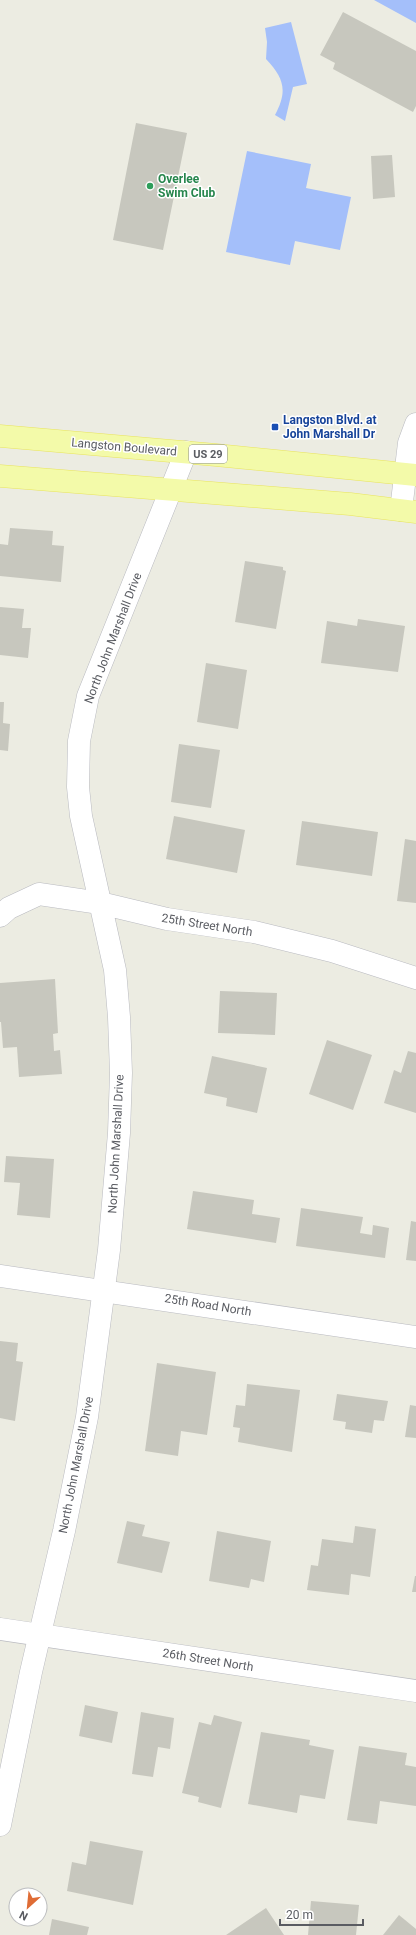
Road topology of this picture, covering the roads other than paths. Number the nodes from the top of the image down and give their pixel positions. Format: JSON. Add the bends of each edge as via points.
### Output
{"nodes":[{"id":1,"x":416,"y":424,"type":"edge"},
{"id":2,"x":0,"y":436,"type":"edge"},
{"id":3,"x":186,"y":452,"type":"junction"},
{"id":4,"x":410,"y":474,"type":"edge"},
{"id":5,"x":0,"y":476,"type":"edge"},
{"id":6,"x":171,"y":489,"type":"junction"},
{"id":7,"x":408,"y":511,"type":"edge"},
{"id":8,"x":100,"y":903,"type":"junction"},
{"id":9,"x":0,"y":916,"type":"edge"},
{"id":10,"x":416,"y":978,"type":"edge"},
{"id":11,"x":0,"y":1276,"type":"edge"},
{"id":12,"x":104,"y":1290,"type":"junction"},
{"id":13,"x":416,"y":1337,"type":"edge"},
{"id":14,"x":0,"y":1629,"type":"edge"},
{"id":15,"x":40,"y":1635,"type":"junction"},
{"id":16,"x":416,"y":1691,"type":"edge"},
{"id":17,"x":0,"y":1825,"type":"edge"}],
"edges":[{"from":1,"to":4,"type":"street","via":[[409,443]]},
{"from":2,"to":3,"type":"main road","name":"Langston Boulevard","number":"US 29"},
{"from":3,"to":4,"type":"main road","name":"Langston Boulevard","number":"US 29"},
{"from":3,"to":6,"type":"street","name":"North John Marshall Drive"},
{"from":4,"to":7,"type":"street"},
{"from":5,"to":6,"type":"main road"},
{"from":6,"to":7,"type":"main road"},
{"from":6,"to":8,"type":"street","name":"North John Marshall Drive","via":[[88,696],[79,741],[78,787],[81,816]]},
{"from":8,"to":9,"type":"street","name":"25th Street North","via":[[39,894],[9,908]]},
{"from":8,"to":10,"type":"street","name":"25th Street North","via":[[167,919],[254,932],[332,951]]},
{"from":8,"to":12,"type":"street","name":"North John Marshall Drive","via":[[115,970],[121,1073],[119,1133]]},
{"from":11,"to":12,"type":"street","name":"25th Road North"},
{"from":12,"to":13,"type":"street","name":"25th Road North"},
{"from":12,"to":15,"type":"street","name":"North John Marshall Drive","via":[[78,1465]]},
{"from":14,"to":15,"type":"street","name":"26th Street North"},
{"from":15,"to":16,"type":"street","name":"26th Street North"},
{"from":15,"to":17,"type":"street","name":"North John Marshall Drive"}]}
